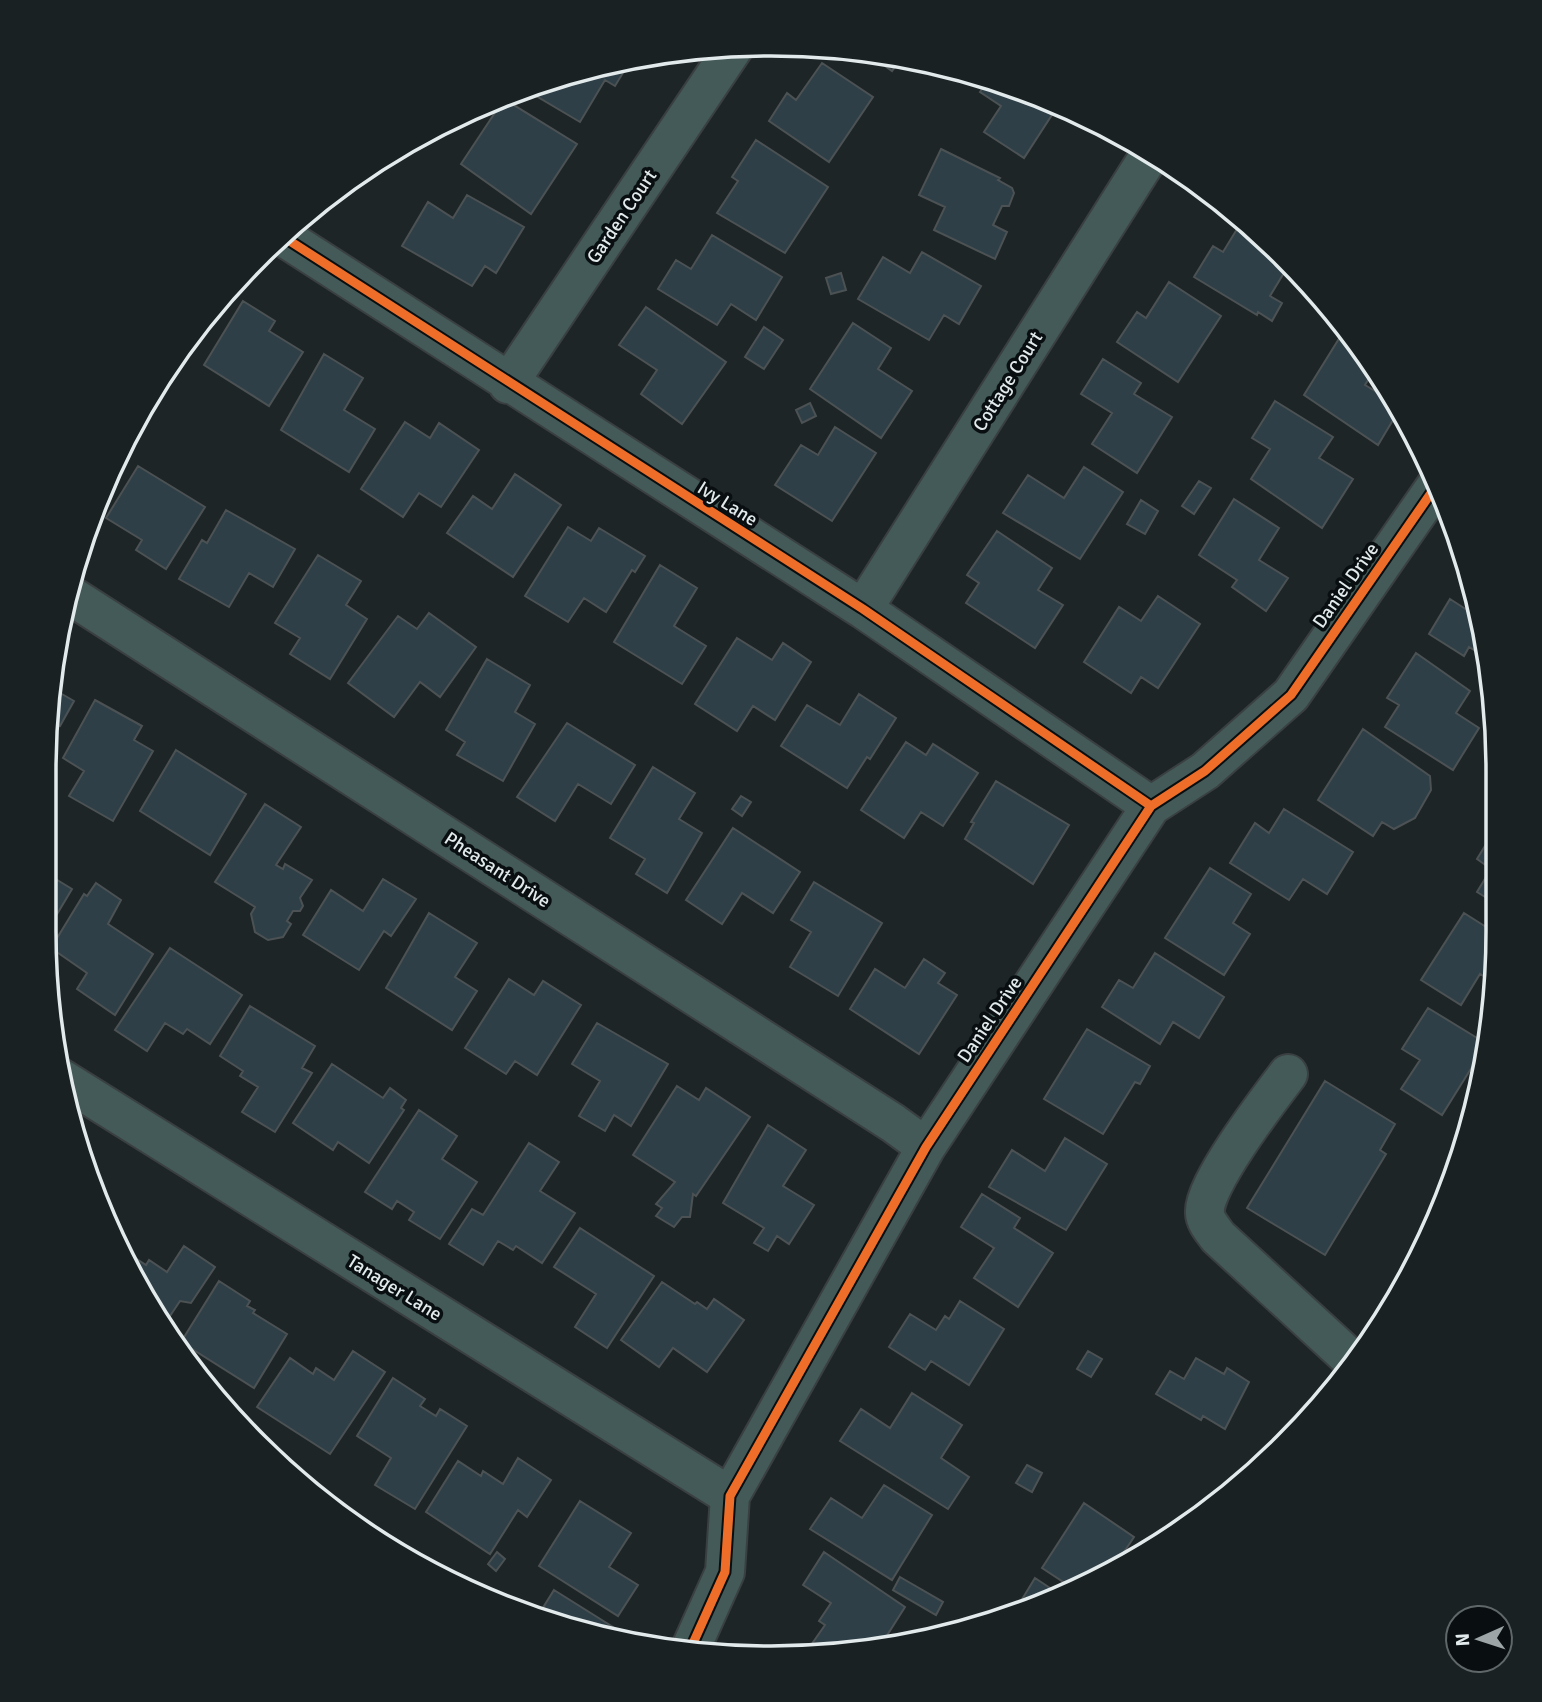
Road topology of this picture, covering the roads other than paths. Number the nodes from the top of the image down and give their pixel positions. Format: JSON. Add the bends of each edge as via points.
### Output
{"nodes":[{"id":1,"x":727,"y":58,"type":"edge"},
{"id":2,"x":1145,"y":162,"type":"edge"},
{"id":3,"x":291,"y":242,"type":"edge"},
{"id":4,"x":508,"y":384,"type":"junction"},
{"id":5,"x":1430,"y":494,"type":"edge"},
{"id":6,"x":77,"y":600,"type":"edge"},
{"id":7,"x":863,"y":609,"type":"junction"},
{"id":8,"x":1151,"y":807,"type":"junction"},
{"id":9,"x":1287,"y":1074,"type":"dead end"},
{"id":10,"x":73,"y":1086,"type":"edge"},
{"id":11,"x":926,"y":1147,"type":"junction"},
{"id":12,"x":1346,"y":1355,"type":"edge"},
{"id":13,"x":730,"y":1496,"type":"junction"},
{"id":14,"x":694,"y":1641,"type":"edge"}],
"edges":[{"from":1,"to":4,"type":"street","name":"Garden Court"},
{"from":2,"to":7,"type":"street","name":"Cottage Court"},
{"from":3,"to":4,"type":"street","name":"Ivy Lane"},
{"from":4,"to":7,"type":"street","name":"Ivy Lane"},
{"from":5,"to":8,"type":"street","name":"Daniel Drive","via":[[1291,695],[1205,771]]},
{"from":6,"to":11,"type":"street","name":"Pheasant Drive"},
{"from":7,"to":8,"type":"street","name":"Ivy Lane"},
{"from":8,"to":11,"type":"street","name":"Daniel Drive"},
{"from":9,"to":12,"type":"street","via":[[1249,1126],[1206,1200],[1204,1215],[1218,1237]]},
{"from":10,"to":13,"type":"street","name":"Tanager Lane"},
{"from":11,"to":13,"type":"street","name":"Daniel Drive"},
{"from":13,"to":14,"type":"street","name":"Daniel Drive","via":[[725,1572]]}]}
